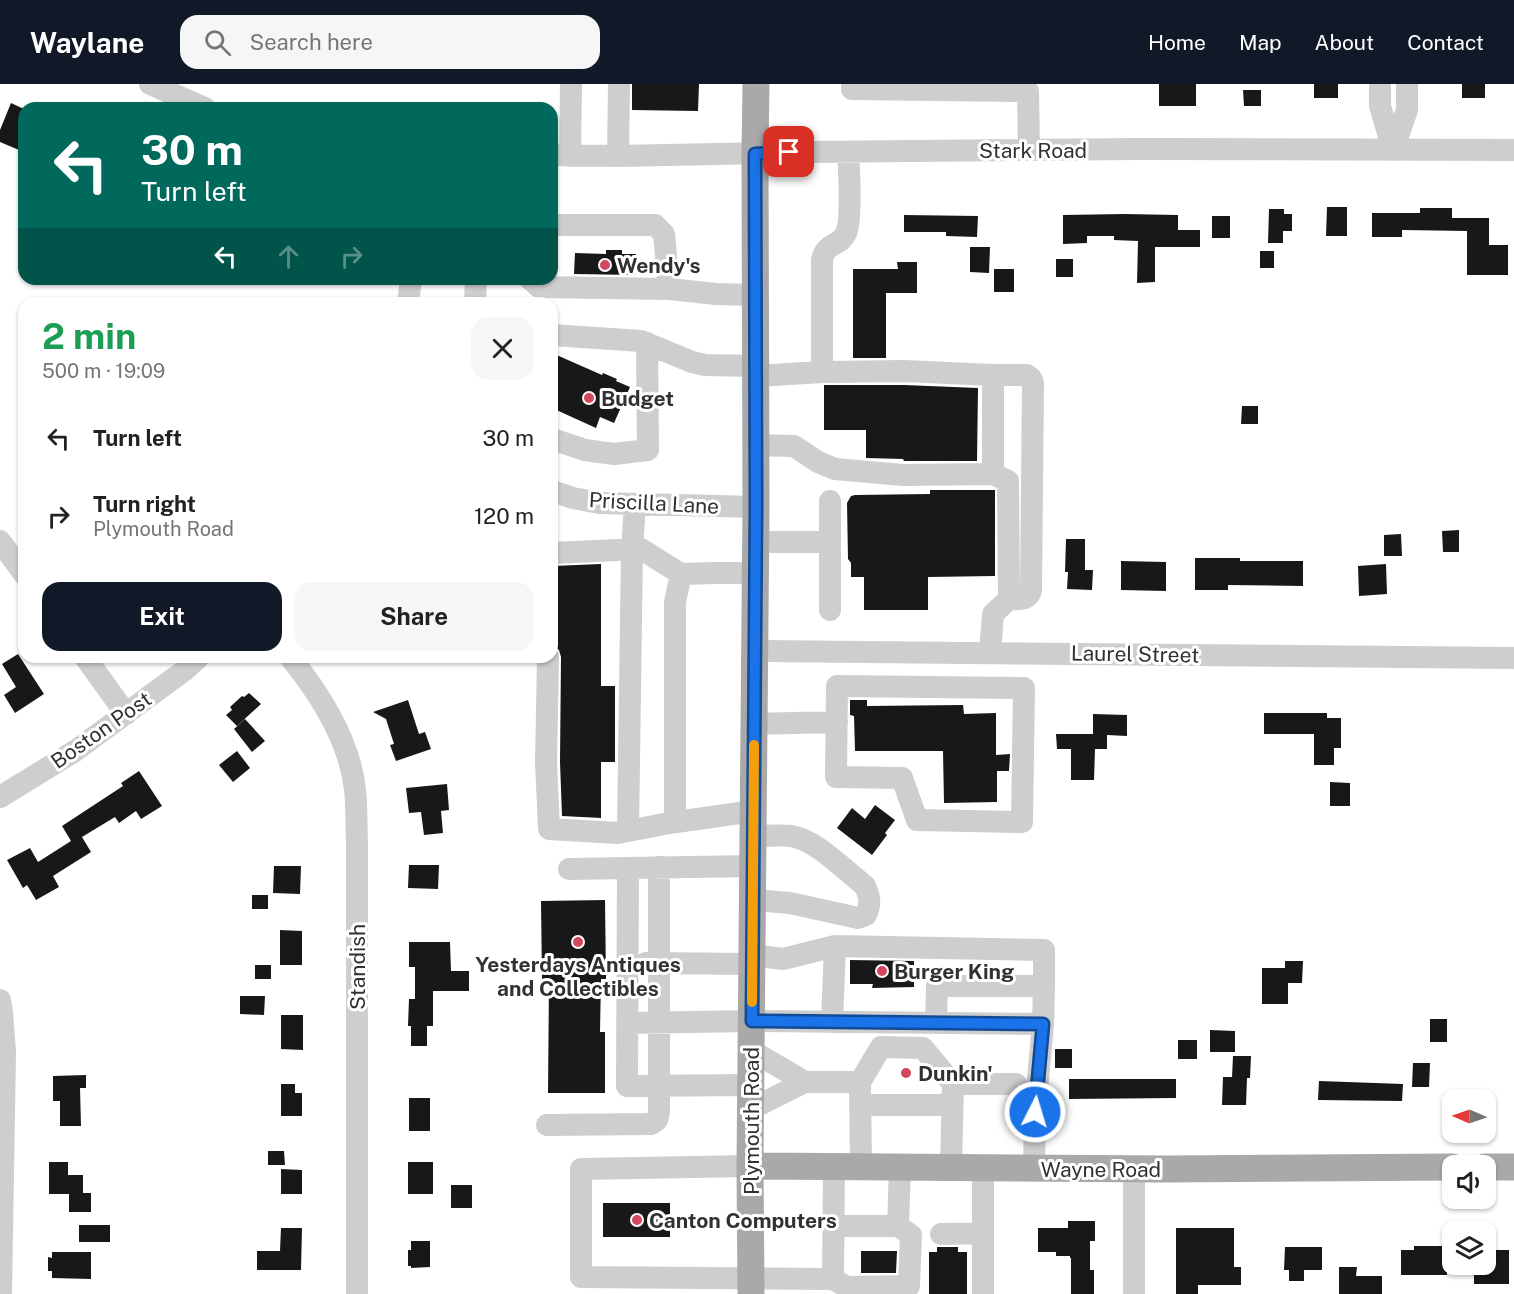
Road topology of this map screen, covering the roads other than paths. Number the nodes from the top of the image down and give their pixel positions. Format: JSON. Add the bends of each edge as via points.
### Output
{"nodes":[{"id":1,"x":150,"y":84,"type":"edge"},
{"id":2,"x":571,"y":84,"type":"edge"},
{"id":3,"x":619,"y":84,"type":"edge"},
{"id":4,"x":756,"y":84,"type":"edge"},
{"id":5,"x":852,"y":84,"type":"edge"},
{"id":6,"x":1380,"y":84,"type":"edge"},
{"id":7,"x":1407,"y":84,"type":"edge"},
{"id":8,"x":1028,"y":88,"type":"edge"},
{"id":9,"x":192,"y":102,"type":"edge"},
{"id":10,"x":1029,"y":150,"type":"junction"},
{"id":11,"x":1393,"y":150,"type":"junction"},
{"id":12,"x":1514,"y":150,"type":"edge"},
{"id":13,"x":848,"y":152,"type":"junction"},
{"id":14,"x":755,"y":154,"type":"junction"},
{"id":15,"x":561,"y":155,"type":"edge"},
{"id":16,"x":618,"y":156,"type":"junction"},
{"id":17,"x":558,"y":225,"type":"edge"},
{"id":18,"x":537,"y":285,"type":"edge"},
{"id":19,"x":669,"y":289,"type":"junction"},
{"id":20,"x":755,"y":295,"type":"junction"},
{"id":21,"x":558,"y":335,"type":"edge"},
{"id":22,"x":647,"y":343,"type":"junction"},
{"id":23,"x":756,"y":371,"type":"junction"},
{"id":24,"x":822,"y":372,"type":"junction"},
{"id":25,"x":993,"y":375,"type":"junction"},
{"id":26,"x":558,"y":442,"type":"edge"},
{"id":27,"x":756,"y":445,"type":"junction"},
{"id":28,"x":1000,"y":477,"type":"junction"},
{"id":29,"x":1032,"y":480,"type":"junction"},
{"id":30,"x":558,"y":493,"type":"edge"},
{"id":31,"x":830,"y":501,"type":"dead end"},
{"id":32,"x":635,"y":505,"type":"junction"},
{"id":33,"x":756,"y":507,"type":"junction"},
{"id":34,"x":0,"y":541,"type":"edge"},
{"id":35,"x":756,"y":542,"type":"junction"},
{"id":36,"x":830,"y":542,"type":"junction"},
{"id":37,"x":632,"y":549,"type":"junction"},
{"id":38,"x":558,"y":553,"type":"edge"},
{"id":39,"x":18,"y":566,"type":"edge"},
{"id":40,"x":756,"y":573,"type":"junction"},
{"id":41,"x":681,"y":574,"type":"junction"},
{"id":42,"x":1009,"y":599,"type":"junction"},
{"id":43,"x":830,"y":610,"type":"dead end"},
{"id":44,"x":755,"y":651,"type":"junction"},
{"id":45,"x":984,"y":653,"type":"junction"},
{"id":46,"x":1514,"y":658,"type":"edge"},
{"id":47,"x":89,"y":663,"type":"edge"},
{"id":48,"x":192,"y":663,"type":"edge"},
{"id":49,"x":295,"y":663,"type":"edge"},
{"id":50,"x":548,"y":663,"type":"edge"},
{"id":51,"x":977,"y":687,"type":"junction"},
{"id":52,"x":126,"y":714,"type":"junction"},
{"id":53,"x":837,"y":722,"type":"junction"},
{"id":54,"x":754,"y":724,"type":"junction"},
{"id":55,"x":0,"y":797,"type":"edge"},
{"id":56,"x":675,"y":822,"type":"junction"},
{"id":57,"x":754,"y":823,"type":"junction"},
{"id":58,"x":628,"y":831,"type":"junction"},
{"id":59,"x":753,"y":866,"type":"junction"},
{"id":60,"x":659,"y":867,"type":"junction"},
{"id":61,"x":628,"y":868,"type":"junction"},
{"id":62,"x":569,"y":869,"type":"dead end"},
{"id":63,"x":753,"y":900,"type":"junction"},
{"id":64,"x":835,"y":946,"type":"junction"},
{"id":65,"x":752,"y":959,"type":"junction"},
{"id":66,"x":627,"y":963,"type":"junction"},
{"id":67,"x":659,"y":963,"type":"junction"},
{"id":68,"x":1044,"y":986,"type":"junction"},
{"id":69,"x":0,"y":1000,"type":"edge"},
{"id":70,"x":752,"y":1021,"type":"junction"},
{"id":71,"x":659,"y":1022,"type":"junction"},
{"id":72,"x":832,"y":1022,"type":"junction"},
{"id":73,"x":627,"y":1023,"type":"junction"},
{"id":74,"x":936,"y":1023,"type":"junction"},
{"id":75,"x":1043,"y":1024,"type":"junction"},
{"id":76,"x":752,"y":1050,"type":"junction"},
{"id":77,"x":805,"y":1082,"type":"junction"},
{"id":78,"x":860,"y":1082,"type":"junction"},
{"id":79,"x":1016,"y":1084,"type":"dead end"},
{"id":80,"x":627,"y":1086,"type":"junction"},
{"id":81,"x":659,"y":1086,"type":"junction"},
{"id":82,"x":953,"y":1095,"type":"junction"},
{"id":83,"x":751,"y":1097,"type":"junction"},
{"id":84,"x":860,"y":1105,"type":"junction"},
{"id":85,"x":547,"y":1125,"type":"dead end"},
{"id":86,"x":626,"y":1125,"type":"junction"},
{"id":87,"x":750,"y":1166,"type":"junction"},
{"id":88,"x":848,"y":1167,"type":"junction"},
{"id":89,"x":900,"y":1167,"type":"junction"},
{"id":90,"x":1442,"y":1167,"type":"edge"},
{"id":91,"x":1496,"y":1167,"type":"edge"},
{"id":92,"x":1514,"y":1167,"type":"edge"},
{"id":93,"x":951,"y":1168,"type":"junction"},
{"id":94,"x":983,"y":1168,"type":"junction"},
{"id":95,"x":1134,"y":1168,"type":"junction"},
{"id":96,"x":1034,"y":1169,"type":"junction"},
{"id":97,"x":834,"y":1226,"type":"junction"},
{"id":98,"x":898,"y":1226,"type":"junction"},
{"id":99,"x":983,"y":1233,"type":"junction"},
{"id":100,"x":941,"y":1234,"type":"dead end"},
{"id":101,"x":833,"y":1279,"type":"junction"},
{"id":102,"x":751,"y":1287,"type":"edge"},
{"id":103,"x":1,"y":1294,"type":"edge"},
{"id":104,"x":357,"y":1294,"type":"edge"},
{"id":105,"x":983,"y":1294,"type":"edge"},
{"id":106,"x":1134,"y":1294,"type":"edge"}],
"edges":[{"from":1,"to":9,"type":"street"},
{"from":2,"to":15,"type":"street"},
{"from":3,"to":16,"type":"street"},
{"from":4,"to":14,"type":"main road","name":"Plymouth Road"},
{"from":5,"to":8,"type":"street","via":[[852,89]]},
{"from":6,"to":11,"type":"street","via":[[1380,106]]},
{"from":7,"to":11,"type":"street","via":[[1407,110]]},
{"from":8,"to":10,"type":"street"},
{"from":10,"to":11,"type":"street","name":"Stark Road"},
{"from":10,"to":13,"type":"street","name":"Stark Road"},
{"from":11,"to":12,"type":"street","name":"Stark Road"},
{"from":13,"to":14,"type":"street","name":"Stark Road"},
{"from":13,"to":24,"type":"street","via":[[846,234],[823,252],[822,260]]},
{"from":14,"to":16,"type":"street","name":"Stark Road"},
{"from":14,"to":20,"type":"main road","name":"Plymouth Road"},
{"from":15,"to":16,"type":"street","name":"Stark Road"},
{"from":17,"to":19,"type":"street","via":[[655,225],[664,234]]},
{"from":18,"to":19,"type":"street"},
{"from":19,"to":20,"type":"street"},
{"from":20,"to":23,"type":"main road","name":"Plymouth Road"},
{"from":21,"to":22,"type":"street"},
{"from":22,"to":23,"type":"street","via":[[692,362]]},
{"from":22,"to":26,"type":"street","via":[[648,450],[614,454]]},
{"from":23,"to":24,"type":"street"},
{"from":23,"to":27,"type":"main road","name":"Plymouth Road"},
{"from":24,"to":25,"type":"street"},
{"from":25,"to":28,"type":"street"},
{"from":25,"to":29,"type":"street","via":[[1027,375],[1033,383]]},
{"from":27,"to":28,"type":"street","via":[[794,446],[836,469]]},
{"from":27,"to":33,"type":"main road","name":"Plymouth Road"},
{"from":28,"to":29,"type":"street"},
{"from":28,"to":42,"type":"street"},
{"from":29,"to":42,"type":"street","via":[[1031,591],[1025,599]]},
{"from":30,"to":32,"type":"street","name":"Priscilla Lane","via":[[599,503]]},
{"from":31,"to":36,"type":"street"},
{"from":32,"to":33,"type":"street","name":"Priscilla Lane"},
{"from":32,"to":37,"type":"street"},
{"from":33,"to":35,"type":"main road","name":"Plymouth Road"},
{"from":34,"to":39,"type":"street"},
{"from":35,"to":36,"type":"street"},
{"from":35,"to":40,"type":"main road","name":"Plymouth Road"},
{"from":36,"to":43,"type":"street"},
{"from":37,"to":38,"type":"street"},
{"from":37,"to":41,"type":"street","via":[[641,549]]},
{"from":37,"to":58,"type":"street"},
{"from":40,"to":41,"type":"street"},
{"from":40,"to":44,"type":"main road","name":"Plymouth Road"},
{"from":41,"to":56,"type":"street","via":[[675,602]]},
{"from":42,"to":45,"type":"street","via":[[993,614]]},
{"from":44,"to":45,"type":"street","name":"Laurel Street"},
{"from":44,"to":54,"type":"main road","name":"Plymouth Road"},
{"from":45,"to":46,"type":"street","name":"Laurel Street"},
{"from":45,"to":51,"type":"street"},
{"from":47,"to":52,"type":"street"},
{"from":48,"to":52,"type":"street","name":"Boston Post"},
{"from":49,"to":104,"type":"street","name":"Standish","via":[[336,726],[355,788]]},
{"from":50,"to":58,"type":"street","via":[[549,829]]},
{"from":51,"to":53,"type":"street","via":[[837,686]]},
{"from":51,"to":53,"type":"street","via":[[1024,688],[1022,822],[917,820],[902,778],[837,777]]},
{"from":52,"to":55,"type":"street","name":"Boston Post"},
{"from":53,"to":54,"type":"street"},
{"from":54,"to":57,"type":"main road","name":"Plymouth Road"},
{"from":56,"to":57,"type":"street"},
{"from":56,"to":58,"type":"street"},
{"from":57,"to":59,"type":"main road","name":"Plymouth Road"},
{"from":57,"to":63,"type":"street","via":[[815,845],[865,886],[870,906],[866,915],[858,918],[797,904]]},
{"from":59,"to":60,"type":"street"},
{"from":59,"to":63,"type":"main road","name":"Plymouth Road"},
{"from":60,"to":61,"type":"street"},
{"from":60,"to":67,"type":"street"},
{"from":61,"to":62,"type":"street"},
{"from":61,"to":66,"type":"street"},
{"from":63,"to":65,"type":"main road","name":"Plymouth Road"},
{"from":64,"to":65,"type":"street","via":[[783,959]]},
{"from":64,"to":68,"type":"street","via":[[1044,950]]},
{"from":64,"to":72,"type":"street"},
{"from":65,"to":67,"type":"street"},
{"from":65,"to":70,"type":"main road","name":"Plymouth Road"},
{"from":66,"to":67,"type":"street"},
{"from":66,"to":73,"type":"street"},
{"from":67,"to":71,"type":"street"},
{"from":68,"to":74,"type":"street","via":[[937,986]]},
{"from":68,"to":75,"type":"street"},
{"from":69,"to":103,"type":"street","via":[[5,1052]]},
{"from":70,"to":71,"type":"street"},
{"from":70,"to":72,"type":"street"},
{"from":70,"to":76,"type":"main road","name":"Plymouth Road"},
{"from":71,"to":73,"type":"street"},
{"from":71,"to":81,"type":"street"},
{"from":72,"to":74,"type":"street"},
{"from":73,"to":80,"type":"street"},
{"from":74,"to":75,"type":"street"},
{"from":75,"to":96,"type":"street"},
{"from":76,"to":77,"type":"street"},
{"from":76,"to":83,"type":"main road","name":"Plymouth Road"},
{"from":77,"to":78,"type":"street"},
{"from":77,"to":83,"type":"street"},
{"from":78,"to":82,"type":"street","via":[[881,1047],[923,1047]]},
{"from":78,"to":84,"type":"street"},
{"from":79,"to":82,"type":"street"},
{"from":80,"to":81,"type":"street"},
{"from":80,"to":86,"type":"street"},
{"from":81,"to":83,"type":"street"},
{"from":81,"to":86,"type":"street","via":[[657,1120]]},
{"from":82,"to":84,"type":"street"},
{"from":82,"to":93,"type":"street"},
{"from":83,"to":87,"type":"main road","name":"Plymouth Road"},
{"from":84,"to":88,"type":"street"},
{"from":85,"to":86,"type":"street"},
{"from":87,"to":88,"type":"main road","name":"Wayne Road"},
{"from":87,"to":102,"type":"main road","name":"Plymouth Road"},
{"from":87,"to":102,"type":"street","via":[[581,1169],[580,1277],[711,1277]]},
{"from":88,"to":89,"type":"main road","name":"Wayne Road"},
{"from":88,"to":97,"type":"street"},
{"from":89,"to":93,"type":"main road","name":"Wayne Road"},
{"from":89,"to":98,"type":"street"},
{"from":90,"to":95,"type":"main road","name":"Wayne Road"},
{"from":91,"to":92,"type":"main road"},
{"from":93,"to":94,"type":"main road","name":"Wayne Road"},
{"from":94,"to":96,"type":"main road","name":"Wayne Road"},
{"from":94,"to":99,"type":"street"},
{"from":95,"to":96,"type":"main road","name":"Wayne Road"},
{"from":95,"to":106,"type":"street"},
{"from":97,"to":98,"type":"street"},
{"from":97,"to":101,"type":"street"},
{"from":98,"to":101,"type":"street","via":[[911,1235],[909,1286],[847,1287]]},
{"from":99,"to":100,"type":"street"},
{"from":99,"to":105,"type":"street"},
{"from":101,"to":102,"type":"street"}]}
